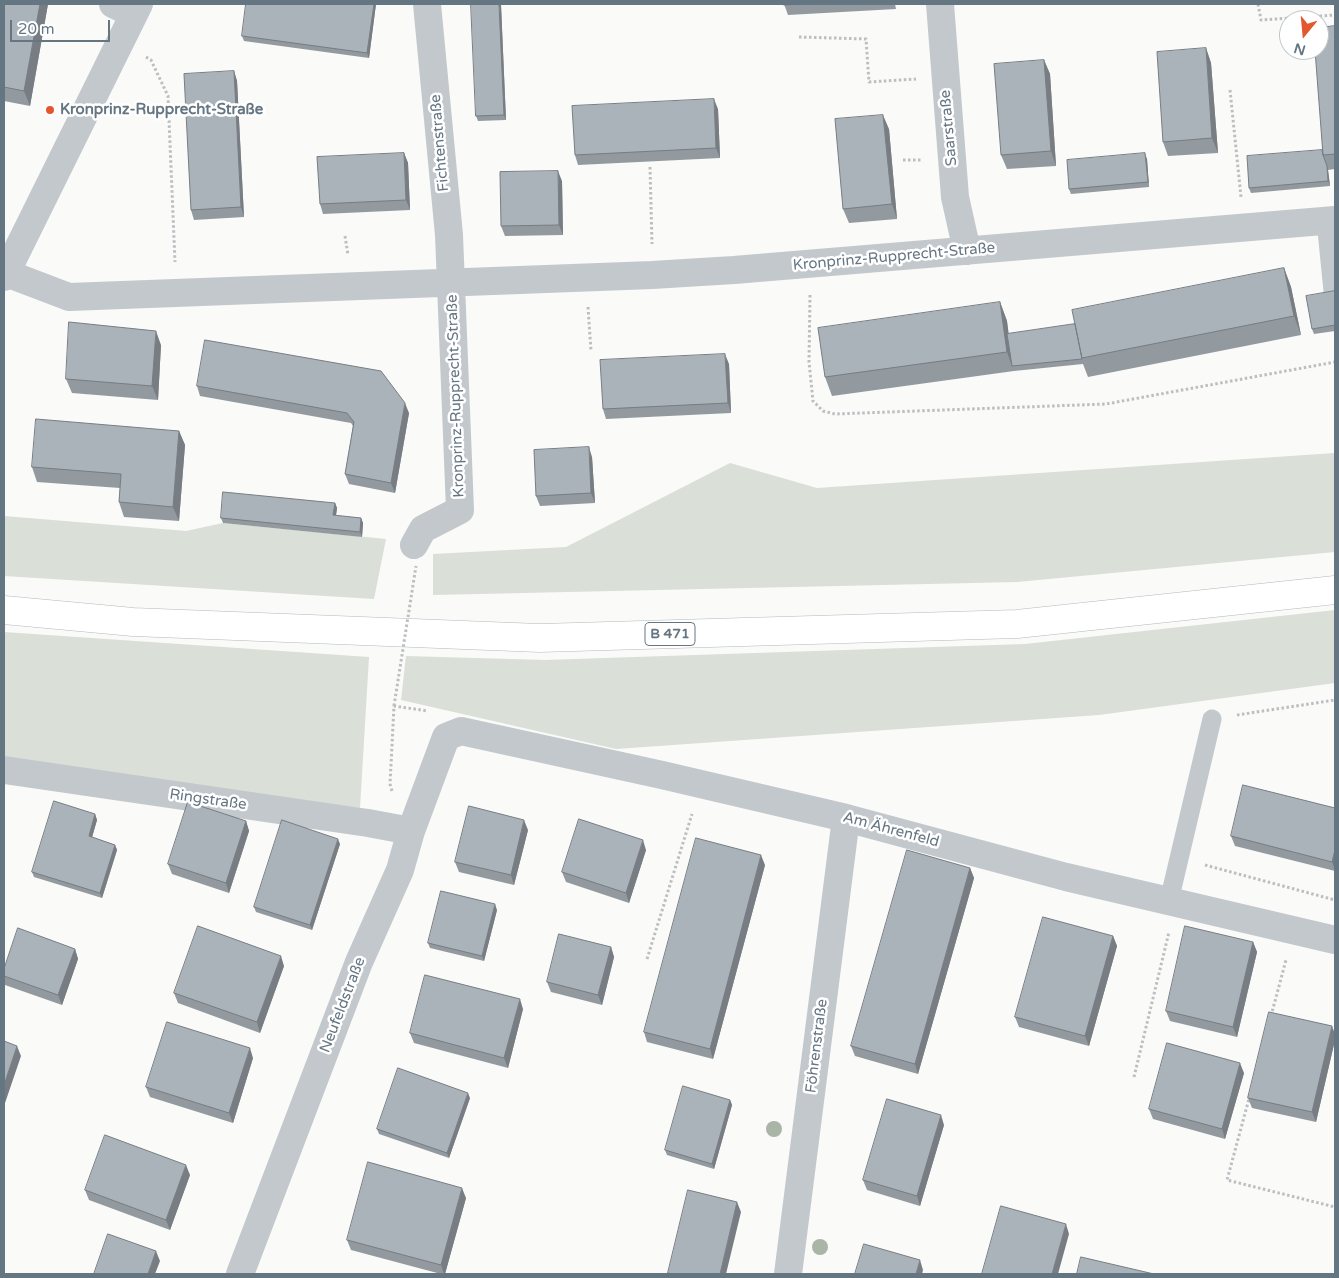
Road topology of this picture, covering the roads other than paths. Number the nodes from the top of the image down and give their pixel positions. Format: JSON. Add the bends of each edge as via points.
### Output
{"nodes":[{"id":1,"x":427,"y":4,"type":"edge"},
{"id":2,"x":940,"y":4,"type":"edge"},
{"id":3,"x":128,"y":7,"type":"edge"},
{"id":4,"x":1331,"y":220,"type":"edge"},
{"id":5,"x":967,"y":251,"type":"junction"},
{"id":6,"x":8,"y":262,"type":"edge"},
{"id":7,"x":451,"y":281,"type":"junction"},
{"id":8,"x":1333,"y":291,"type":"edge"},
{"id":9,"x":415,"y":556,"type":"road end"},
{"id":10,"x":1335,"y":590,"type":"edge"},
{"id":11,"x":4,"y":610,"type":"edge"},
{"id":12,"x":1212,"y":719,"type":"road end"},
{"id":13,"x":446,"y":737,"type":"joint"},
{"id":14,"x":4,"y":770,"type":"edge"},
{"id":15,"x":846,"y":818,"type":"junction"},
{"id":16,"x":402,"y":830,"type":"junction"},
{"id":17,"x":1173,"y":902,"type":"junction"},
{"id":18,"x":1335,"y":940,"type":"edge"},
{"id":19,"x":240,"y":1274,"type":"edge"},
{"id":20,"x":788,"y":1274,"type":"edge"}],
"edges":[{"from":1,"to":7,"type":"street","name":"Fichtenstraße"},
{"from":2,"to":5,"type":"street","name":"Saarstraße","via":[[955,197]]},
{"from":3,"to":6,"type":"street","via":[[119,44]]},
{"from":4,"to":5,"type":"street","name":"Kronprinz-Rupprecht-Straße"},
{"from":4,"to":8,"type":"lane"},
{"from":5,"to":7,"type":"street","name":"Kronprinz-Rupprecht-Straße","via":[[652,275]]},
{"from":6,"to":7,"type":"street","name":"Kronprinz-Rupprecht-Straße","via":[[69,297]]},
{"from":7,"to":9,"type":"street","name":"Kronprinz-Rupprecht-Straße","via":[[460,510],[423,529]]},
{"from":10,"to":11,"type":"highway","number":"B 471","via":[[1017,624],[540,638],[133,622]]},
{"from":12,"to":17,"type":"lane"},
{"from":13,"to":15,"type":"street","name":"Am Ährenfeld","via":[[461,731]]},
{"from":13,"to":16,"type":"street","name":"Neufeldstraße"},
{"from":14,"to":16,"type":"street","name":"Ringstraße"},
{"from":15,"to":17,"type":"street","name":"Am Ährenfeld"},
{"from":15,"to":20,"type":"street","name":"Föhrenstraße"},
{"from":16,"to":19,"type":"street","name":"Neufeldstraße","via":[[400,870],[359,962]]},
{"from":17,"to":18,"type":"street","name":"Am Ährenfeld"}]}
